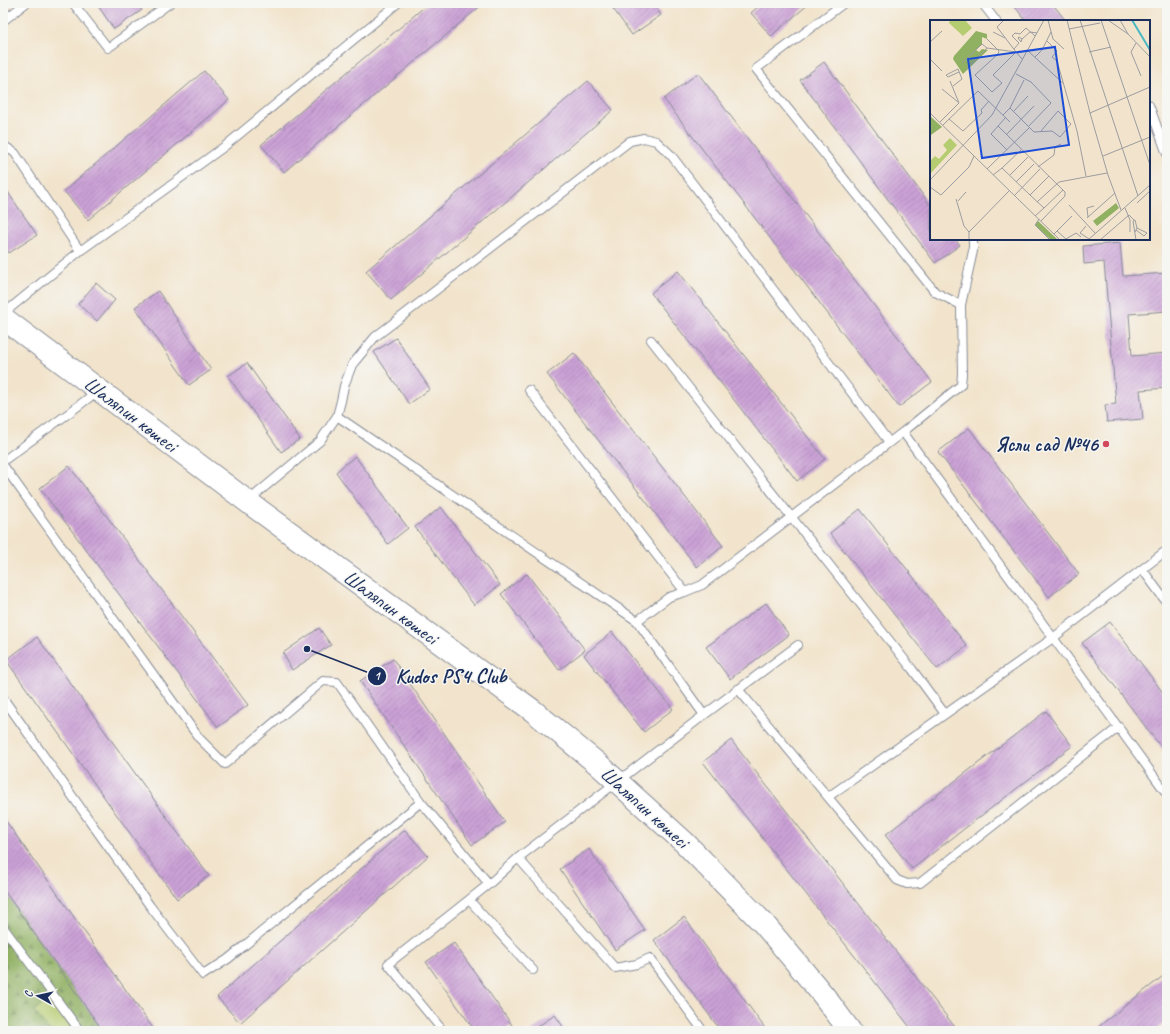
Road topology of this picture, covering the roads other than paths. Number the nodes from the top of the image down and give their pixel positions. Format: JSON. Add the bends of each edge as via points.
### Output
{"nodes":[{"id":1,"x":26,"y":3,"type":"edge"},
{"id":2,"x":73,"y":3,"type":"edge"},
{"id":3,"x":170,"y":3,"type":"edge"},
{"id":4,"x":398,"y":3,"type":"edge"},
{"id":5,"x":844,"y":3,"type":"edge"},
{"id":6,"x":982,"y":3,"type":"edge"},
{"id":7,"x":995,"y":20,"type":"edge"},
{"id":8,"x":3,"y":21,"type":"edge"},
{"id":9,"x":1150,"y":108,"type":"edge"},
{"id":10,"x":3,"y":145,"type":"edge"},
{"id":11,"x":1167,"y":154,"type":"edge"},
{"id":12,"x":973,"y":240,"type":"edge"},
{"id":13,"x":80,"y":251,"type":"junction"},
{"id":14,"x":961,"y":305,"type":"junction"},
{"id":15,"x":3,"y":314,"type":"edge"},
{"id":16,"x":3,"y":318,"type":"edge"},
{"id":17,"x":651,"y":340,"type":"dead end"},
{"id":18,"x":99,"y":390,"type":"junction"},
{"id":19,"x":529,"y":390,"type":"dead end"},
{"id":20,"x":337,"y":416,"type":"junction"},
{"id":21,"x":903,"y":432,"type":"junction"},
{"id":22,"x":889,"y":442,"type":"junction"},
{"id":23,"x":3,"y":461,"type":"edge"},
{"id":24,"x":3,"y":465,"type":"edge"},
{"id":25,"x":248,"y":502,"type":"junction"},
{"id":26,"x":792,"y":516,"type":"junction"},
{"id":27,"x":1167,"y":550,"type":"edge"},
{"id":28,"x":1142,"y":569,"type":"junction"},
{"id":29,"x":685,"y":592,"type":"junction"},
{"id":30,"x":1167,"y":603,"type":"edge"},
{"id":31,"x":637,"y":621,"type":"junction"},
{"id":32,"x":1053,"y":638,"type":"junction"},
{"id":33,"x":798,"y":645,"type":"dead end"},
{"id":34,"x":738,"y":689,"type":"junction"},
{"id":35,"x":3,"y":698,"type":"edge"},
{"id":36,"x":945,"y":714,"type":"junction"},
{"id":37,"x":704,"y":715,"type":"junction"},
{"id":38,"x":1119,"y":727,"type":"junction"},
{"id":39,"x":618,"y":782,"type":"junction"},
{"id":40,"x":1167,"y":794,"type":"edge"},
{"id":41,"x":828,"y":797,"type":"junction"},
{"id":42,"x":421,"y":802,"type":"junction"},
{"id":43,"x":518,"y":858,"type":"junction"},
{"id":44,"x":489,"y":884,"type":"junction"},
{"id":45,"x":469,"y":900,"type":"junction"},
{"id":46,"x":3,"y":927,"type":"edge"},
{"id":47,"x":534,"y":970,"type":"dead end"},
{"id":48,"x":80,"y":1031,"type":"edge"},
{"id":49,"x":443,"y":1031,"type":"edge"},
{"id":50,"x":703,"y":1031,"type":"edge"},
{"id":51,"x":850,"y":1031,"type":"edge"}],
"edges":[{"from":1,"to":8,"type":"lane"},
{"from":2,"to":3,"type":"lane","via":[[108,48]]},
{"from":4,"to":13,"type":"lane","via":[[225,146]]},
{"from":5,"to":14,"type":"lane","via":[[756,69],[935,292]]},
{"from":6,"to":7,"type":"lane"},
{"from":9,"to":11,"type":"lane"},
{"from":10,"to":13,"type":"lane","via":[[15,153]]},
{"from":12,"to":14,"type":"lane"},
{"from":13,"to":15,"type":"lane"},
{"from":14,"to":21,"type":"lane","via":[[961,385]]},
{"from":16,"to":18,"type":"main road","name":"Шаляпин көшесі"},
{"from":17,"to":26,"type":"lane"},
{"from":18,"to":23,"type":"lane"},
{"from":18,"to":25,"type":"main road","name":"Шаляпин көшесі"},
{"from":19,"to":29,"type":"lane"},
{"from":20,"to":22,"type":"lane","via":[[352,365],[375,337],[630,141],[644,138],[656,141],[671,155]]},
{"from":20,"to":25,"type":"lane","via":[[320,441]]},
{"from":20,"to":31,"type":"lane"},
{"from":21,"to":22,"type":"lane"},
{"from":21,"to":32,"type":"lane"},
{"from":22,"to":26,"type":"lane"},
{"from":24,"to":42,"type":"lane","via":[[199,738],[225,764],[323,681],[337,682]]},
{"from":25,"to":39,"type":"main road","name":"Шаляпин көшесі","via":[[532,710]]},
{"from":26,"to":29,"type":"lane","via":[[702,585]]},
{"from":26,"to":36,"type":"lane"},
{"from":27,"to":28,"type":"lane"},
{"from":28,"to":30,"type":"lane"},
{"from":28,"to":32,"type":"lane"},
{"from":29,"to":31,"type":"lane","via":[[669,597]]},
{"from":31,"to":37,"type":"lane"},
{"from":32,"to":36,"type":"lane"},
{"from":32,"to":38,"type":"lane"},
{"from":33,"to":34,"type":"lane"},
{"from":34,"to":37,"type":"lane"},
{"from":34,"to":41,"type":"lane"},
{"from":35,"to":42,"type":"lane","via":[[202,975],[228,959]]},
{"from":36,"to":41,"type":"lane"},
{"from":37,"to":39,"type":"lane"},
{"from":38,"to":40,"type":"lane"},
{"from":38,"to":41,"type":"lane","via":[[920,883],[907,884],[897,880]]},
{"from":39,"to":43,"type":"lane"},
{"from":39,"to":51,"type":"main road","name":"Шаляпин көшесі","via":[[685,843],[764,924]]},
{"from":42,"to":44,"type":"lane"},
{"from":43,"to":44,"type":"lane"},
{"from":43,"to":50,"type":"lane","via":[[615,968],[637,964],[650,958]]},
{"from":44,"to":45,"type":"lane"},
{"from":45,"to":47,"type":"lane"},
{"from":45,"to":49,"type":"lane","via":[[388,964]]},
{"from":46,"to":48,"type":"lane"}]}
